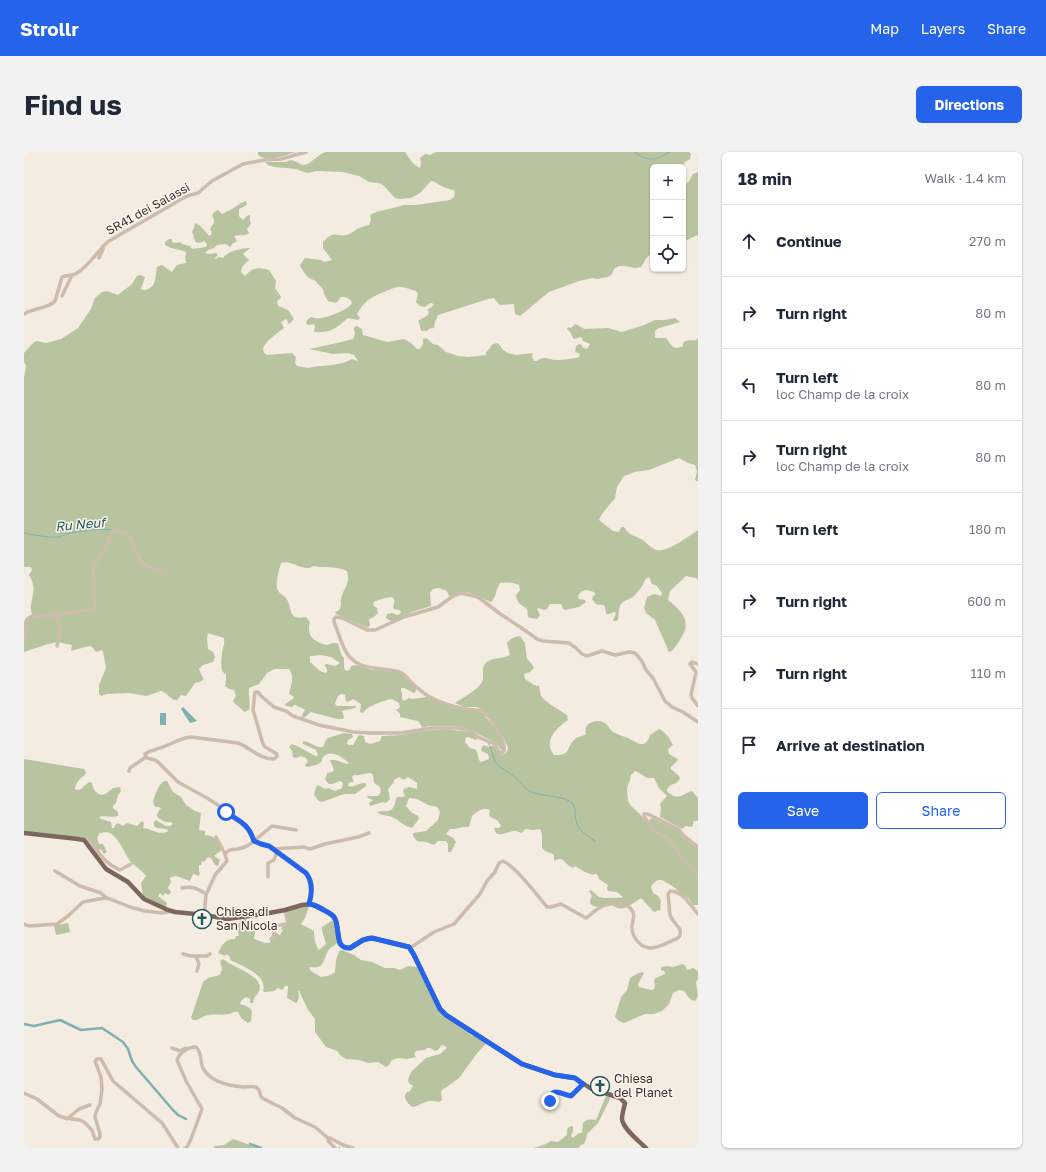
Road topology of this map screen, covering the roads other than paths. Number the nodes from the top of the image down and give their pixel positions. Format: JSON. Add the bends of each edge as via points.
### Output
{"nodes":[{"id":1,"x":306,"y":152,"type":"edge"},
{"id":2,"x":103,"y":246,"type":"junction"},
{"id":3,"x":98,"y":258,"type":"dead end"},
{"id":4,"x":72,"y":275,"type":"junction"},
{"id":5,"x":62,"y":296,"type":"dead end"},
{"id":6,"x":24,"y":314,"type":"edge"},
{"id":7,"x":166,"y":574,"type":"dead end"},
{"id":8,"x":55,"y":615,"type":"junction"},
{"id":9,"x":24,"y":643,"type":"edge"},
{"id":10,"x":57,"y":646,"type":"dead end"},
{"id":11,"x":698,"y":664,"type":"edge"},
{"id":12,"x":698,"y":706,"type":"edge"},
{"id":13,"x":698,"y":722,"type":"edge"},
{"id":14,"x":146,"y":757,"type":"junction"},
{"id":15,"x":129,"y":771,"type":"dead end"},
{"id":16,"x":296,"y":830,"type":"dead end"},
{"id":17,"x":369,"y":833,"type":"dead end"},
{"id":18,"x":24,"y":834,"type":"edge"},
{"id":19,"x":216,"y":837,"type":"dead end"},
{"id":20,"x":84,"y":840,"type":"junction"},
{"id":21,"x":254,"y":841,"type":"junction"},
{"id":22,"x":698,"y":847,"type":"edge"},
{"id":23,"x":276,"y":850,"type":"junction"},
{"id":24,"x":225,"y":854,"type":"junction"},
{"id":25,"x":131,"y":864,"type":"dead end"},
{"id":26,"x":55,"y":871,"type":"dead end"},
{"id":27,"x":698,"y":875,"type":"edge"},
{"id":28,"x":268,"y":877,"type":"dead end"},
{"id":29,"x":182,"y":888,"type":"dead end"},
{"id":30,"x":206,"y":894,"type":"junction"},
{"id":31,"x":107,"y":898,"type":"junction"},
{"id":32,"x":311,"y":904,"type":"junction"},
{"id":33,"x":285,"y":910,"type":"junction"},
{"id":34,"x":172,"y":911,"type":"junction"},
{"id":35,"x":698,"y":914,"type":"edge"},
{"id":36,"x":204,"y":915,"type":"junction"},
{"id":37,"x":24,"y":924,"type":"edge"},
{"id":38,"x":271,"y":938,"type":"dead end"},
{"id":39,"x":410,"y":948,"type":"junction"},
{"id":40,"x":183,"y":954,"type":"dead end"},
{"id":41,"x":210,"y":954,"type":"dead end"},
{"id":42,"x":196,"y":956,"type":"junction"},
{"id":43,"x":197,"y":971,"type":"dead end"},
{"id":44,"x":172,"y":1048,"type":"dead end"},
{"id":45,"x":190,"y":1048,"type":"junction"},
{"id":46,"x":583,"y":1084,"type":"junction"},
{"id":47,"x":24,"y":1093,"type":"edge"},
{"id":48,"x":550,"y":1101,"type":"dead end"},
{"id":49,"x":90,"y":1105,"type":"dead end"},
{"id":50,"x":67,"y":1118,"type":"junction"},
{"id":51,"x":329,"y":1139,"type":"junction"},
{"id":52,"x":178,"y":1148,"type":"edge"},
{"id":53,"x":185,"y":1148,"type":"edge"},
{"id":54,"x":335,"y":1148,"type":"edge"},
{"id":55,"x":353,"y":1148,"type":"edge"},
{"id":56,"x":646,"y":1148,"type":"edge"}],
"edges":[{"from":1,"to":2,"type":"street","name":"SR41 dei Salassi","via":[[281,159],[244,164],[212,181],[198,194],[187,196]]},
{"from":2,"to":3,"type":"street"},
{"from":2,"to":4,"type":"street","name":"SR41 dei Salassi","via":[[84,268]]},
{"from":4,"to":5,"type":"street"},
{"from":4,"to":6,"type":"street","name":"SR41 dei Salassi","via":[[62,277],[51,305]]},
{"from":7,"to":8,"type":"street","via":[[142,563],[127,534],[116,530],[93,567],[95,609]]},
{"from":8,"to":9,"type":"street","via":[[27,619]]},
{"from":8,"to":10,"type":"street","via":[[60,632]]},
{"from":11,"to":12,"type":"street","via":[[690,664],[696,672],[691,694]]},
{"from":13,"to":14,"type":"street","via":[[672,708],[665,701],[653,678],[635,653],[615,654],[602,651],[587,656],[569,643],[537,639],[478,597],[461,593],[438,607],[404,617],[375,630],[367,630],[339,617],[335,618],[334,622],[343,647],[352,660],[371,668],[401,673],[424,694],[438,701],[482,711],[503,740],[505,747],[502,753],[495,744],[468,730],[457,728],[371,734],[319,725],[274,707],[255,692],[253,710],[263,744],[276,754],[274,759],[260,756],[238,743],[191,737],[148,752],[145,754]]},
{"from":14,"to":15,"type":"street"},
{"from":14,"to":21,"type":"street","via":[[158,762],[178,782],[243,823],[250,830]]},
{"from":16,"to":21,"type":"street","via":[[272,826]]},
{"from":17,"to":23,"type":"street","via":[[310,849],[304,847]]},
{"from":18,"to":20,"type":"main road"},
{"from":19,"to":24,"type":"street"},
{"from":20,"to":25,"type":"street","via":[[90,841],[113,867],[120,870]]},
{"from":20,"to":34,"type":"main road","via":[[106,869],[128,882],[144,899]]},
{"from":21,"to":23,"type":"street"},
{"from":21,"to":24,"type":"street","via":[[240,849],[232,848]]},
{"from":22,"to":27,"type":"street","via":[[678,829],[644,814],[651,828],[671,842],[683,860],[691,865]]},
{"from":23,"to":28,"type":"street","via":[[274,860],[268,863]]},
{"from":23,"to":32,"type":"street","via":[[308,875]]},
{"from":24,"to":30,"type":"street","via":[[227,861],[215,875]]},
{"from":26,"to":31,"type":"street"},
{"from":29,"to":30,"type":"street","via":[[195,888]]},
{"from":30,"to":36,"type":"street"},
{"from":31,"to":34,"type":"street","via":[[145,911]]},
{"from":31,"to":37,"type":"street","via":[[84,902],[57,924]]},
{"from":32,"to":33,"type":"main road"},
{"from":32,"to":39,"type":"main road","via":[[334,917],[339,942],[346,948],[372,938]]},
{"from":33,"to":36,"type":"main road","via":[[226,919]]},
{"from":33,"to":38,"type":"street","via":[[288,923],[276,926]]},
{"from":34,"to":36,"type":"main road"},
{"from":35,"to":39,"type":"street","via":[[684,897],[670,891],[670,917],[679,927],[680,936],[657,947],[642,946],[633,931],[633,915],[629,907],[609,904],[586,918],[561,904],[547,907],[503,861],[454,924],[434,932]]},
{"from":39,"to":46,"type":"main road","via":[[440,1009],[446,1015],[522,1064],[555,1075],[575,1078]]},
{"from":40,"to":42,"type":"street"},
{"from":41,"to":42,"type":"street"},
{"from":42,"to":43,"type":"street","via":[[199,964]]},
{"from":44,"to":45,"type":"street","via":[[180,1051]]},
{"from":45,"to":51,"type":"street","via":[[196,1047],[199,1050],[203,1068],[212,1078],[243,1087],[256,1087],[261,1097],[315,1127]]},
{"from":45,"to":53,"type":"street","via":[[179,1055],[178,1060],[186,1081],[202,1109]]},
{"from":46,"to":48,"type":"street","via":[[571,1096],[555,1092]]},
{"from":46,"to":56,"type":"main road","via":[[622,1099],[623,1123]]},
{"from":47,"to":50,"type":"street","via":[[37,1099],[57,1115]]},
{"from":49,"to":50,"type":"street"},
{"from":50,"to":52,"type":"street","via":[[84,1122],[92,1130],[95,1139],[100,1138],[95,1117],[102,1089],[95,1061],[101,1059],[113,1081],[162,1123]]},
{"from":51,"to":54,"type":"street"},
{"from":51,"to":55,"type":"street"}]}
